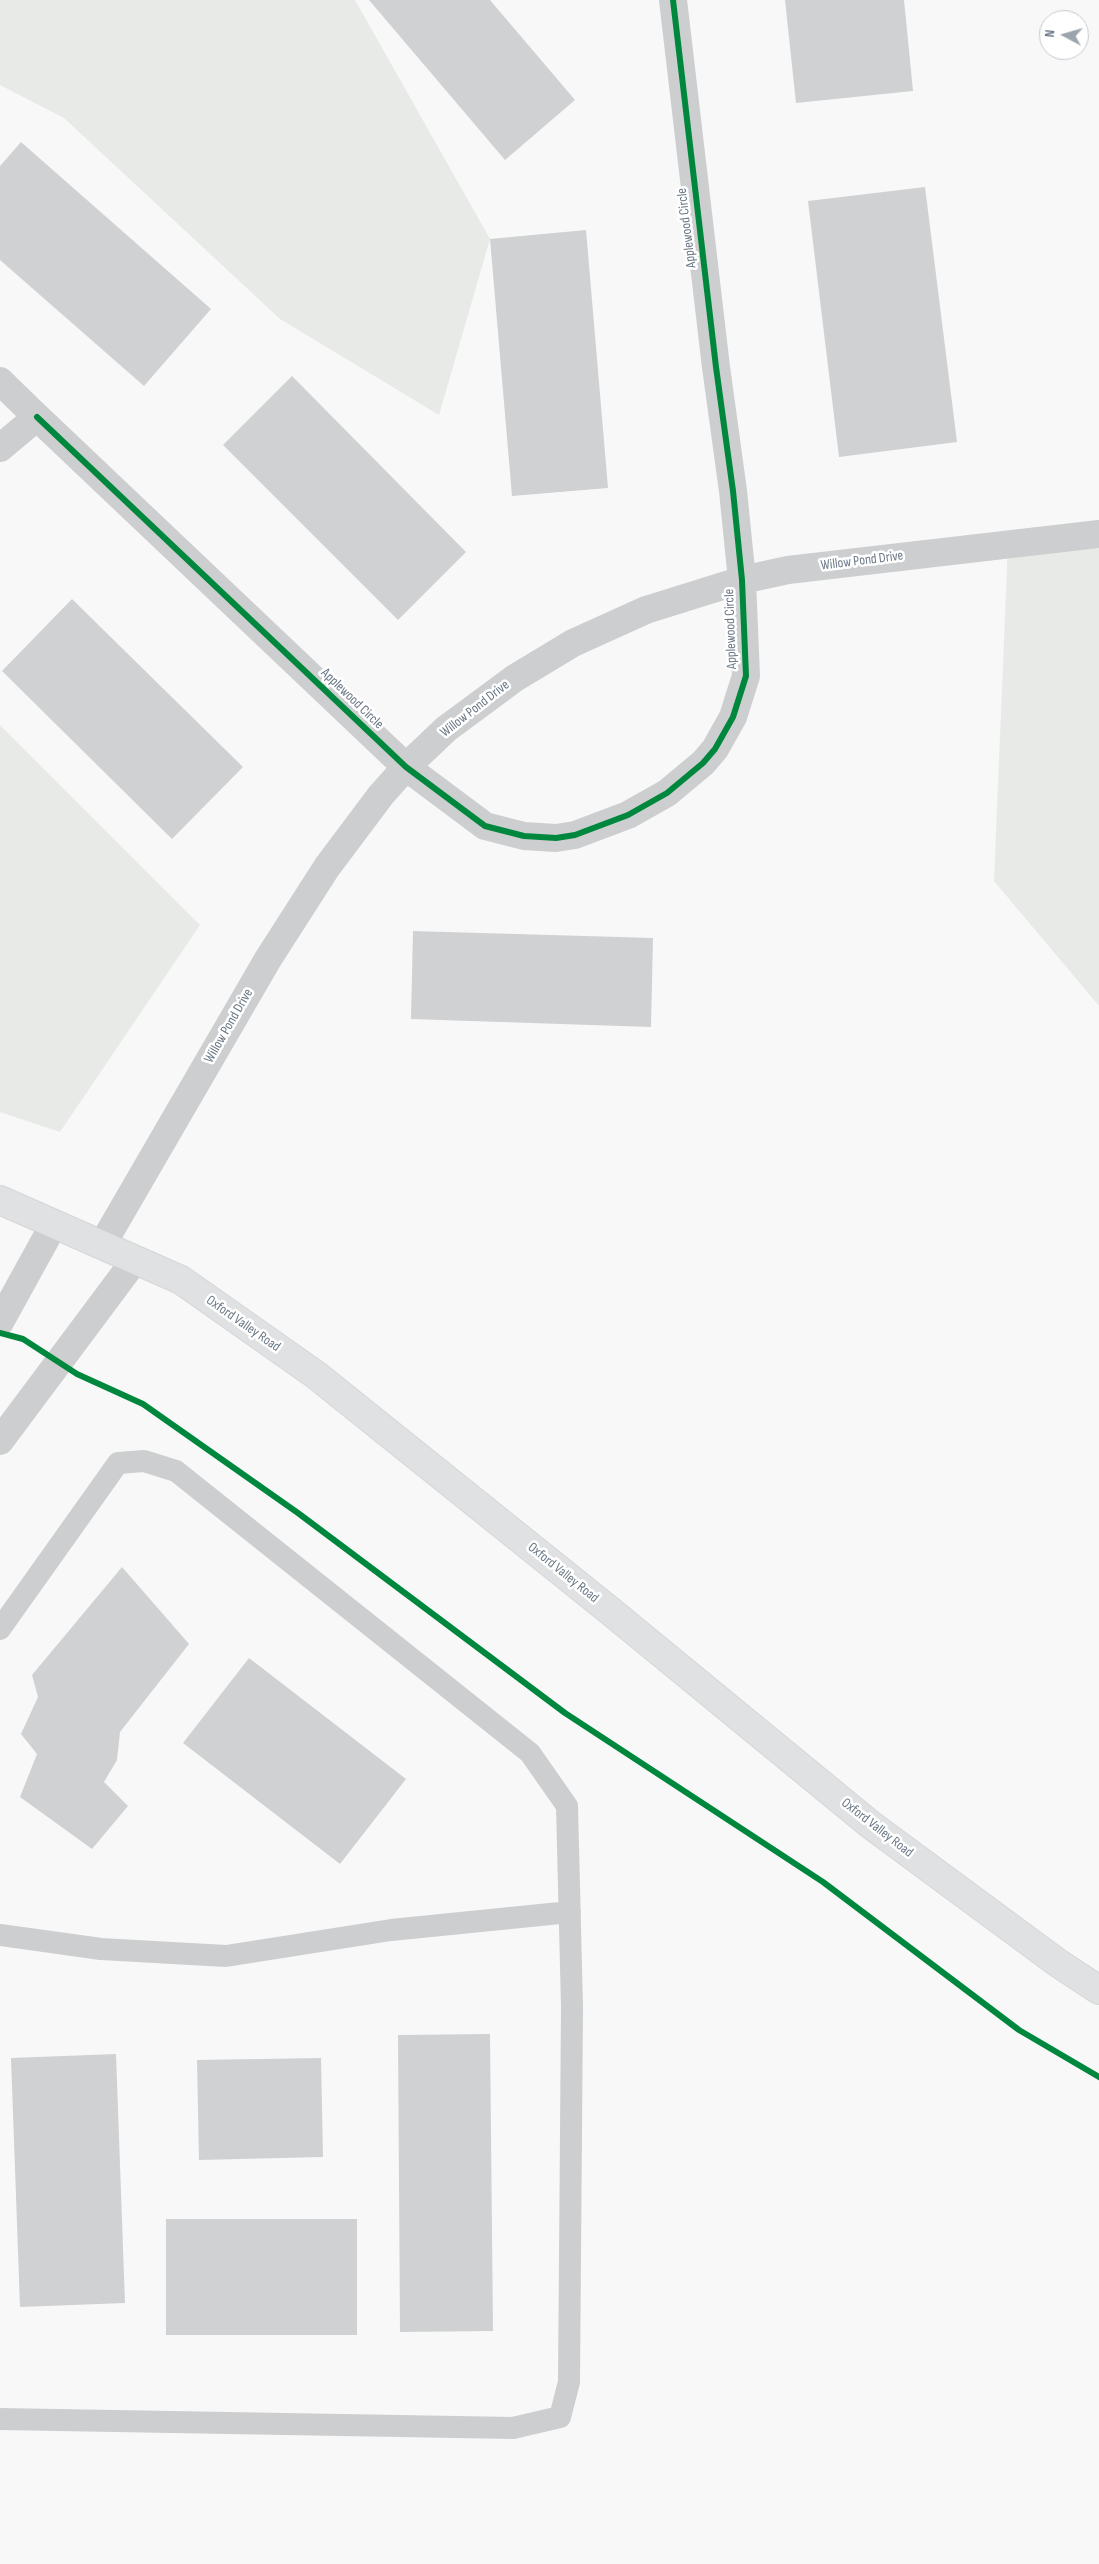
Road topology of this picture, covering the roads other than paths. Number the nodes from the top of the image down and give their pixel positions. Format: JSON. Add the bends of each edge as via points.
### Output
{"nodes":[{"id":1,"x":672,"y":0,"type":"edge"},
{"id":2,"x":0,"y":381,"type":"edge"},
{"id":3,"x":37,"y":417,"type":"junction"},
{"id":4,"x":0,"y":448,"type":"edge"},
{"id":5,"x":1099,"y":534,"type":"edge"},
{"id":6,"x":742,"y":580,"type":"junction"},
{"id":7,"x":406,"y":768,"type":"junction"},
{"id":8,"x":0,"y":1200,"type":"edge"},
{"id":9,"x":54,"y":1224,"type":"junction"},
{"id":10,"x":102,"y":1245,"type":"junction"},
{"id":11,"x":135,"y":1260,"type":"junction"},
{"id":12,"x":0,"y":1322,"type":"edge"},
{"id":13,"x":0,"y":1441,"type":"edge"},
{"id":14,"x":0,"y":1629,"type":"edge"},
{"id":15,"x":570,"y":1912,"type":"junction"},
{"id":16,"x":0,"y":1935,"type":"edge"},
{"id":17,"x":1099,"y":1990,"type":"edge"},
{"id":18,"x":0,"y":2419,"type":"edge"}],
"edges":[{"from":1,"to":6,"type":"street","name":"Applewood Circle"},
{"from":2,"to":3,"type":"street","name":"Applewood Circle"},
{"from":3,"to":4,"type":"street"},
{"from":3,"to":7,"type":"street","name":"Applewood Circle"},
{"from":5,"to":6,"type":"street","name":"Willow Pond Drive","via":[[788,570]]},
{"from":6,"to":7,"type":"street","name":"Willow Pond Drive","via":[[646,610],[573,643],[515,678],[446,729]]},
{"from":6,"to":7,"type":"street","name":"Applewood Circle","via":[[746,676],[733,717],[703,763],[667,793],[628,815],[575,835],[556,838],[524,836],[485,826]]},
{"from":7,"to":10,"type":"street","name":"Willow Pond Drive","via":[[381,795],[327,867],[268,959]]},
{"from":8,"to":9,"type":"main road","name":"Oxford Valley Road"},
{"from":9,"to":10,"type":"main road","name":"Oxford Valley Road"},
{"from":9,"to":12,"type":"street"},
{"from":10,"to":11,"type":"main road","name":"Oxford Valley Road"},
{"from":11,"to":13,"type":"street"},
{"from":11,"to":17,"type":"main road","name":"Oxford Valley Road","via":[[181,1280],[316,1376],[871,1825]]},
{"from":14,"to":15,"type":"lane","via":[[118,1463],[144,1461],[176,1471],[530,1753],[567,1806]]},
{"from":15,"to":16,"type":"lane","via":[[391,1930],[226,1956],[101,1950]]},
{"from":15,"to":18,"type":"lane","via":[[569,2382],[560,2417],[513,2428]]}]}
